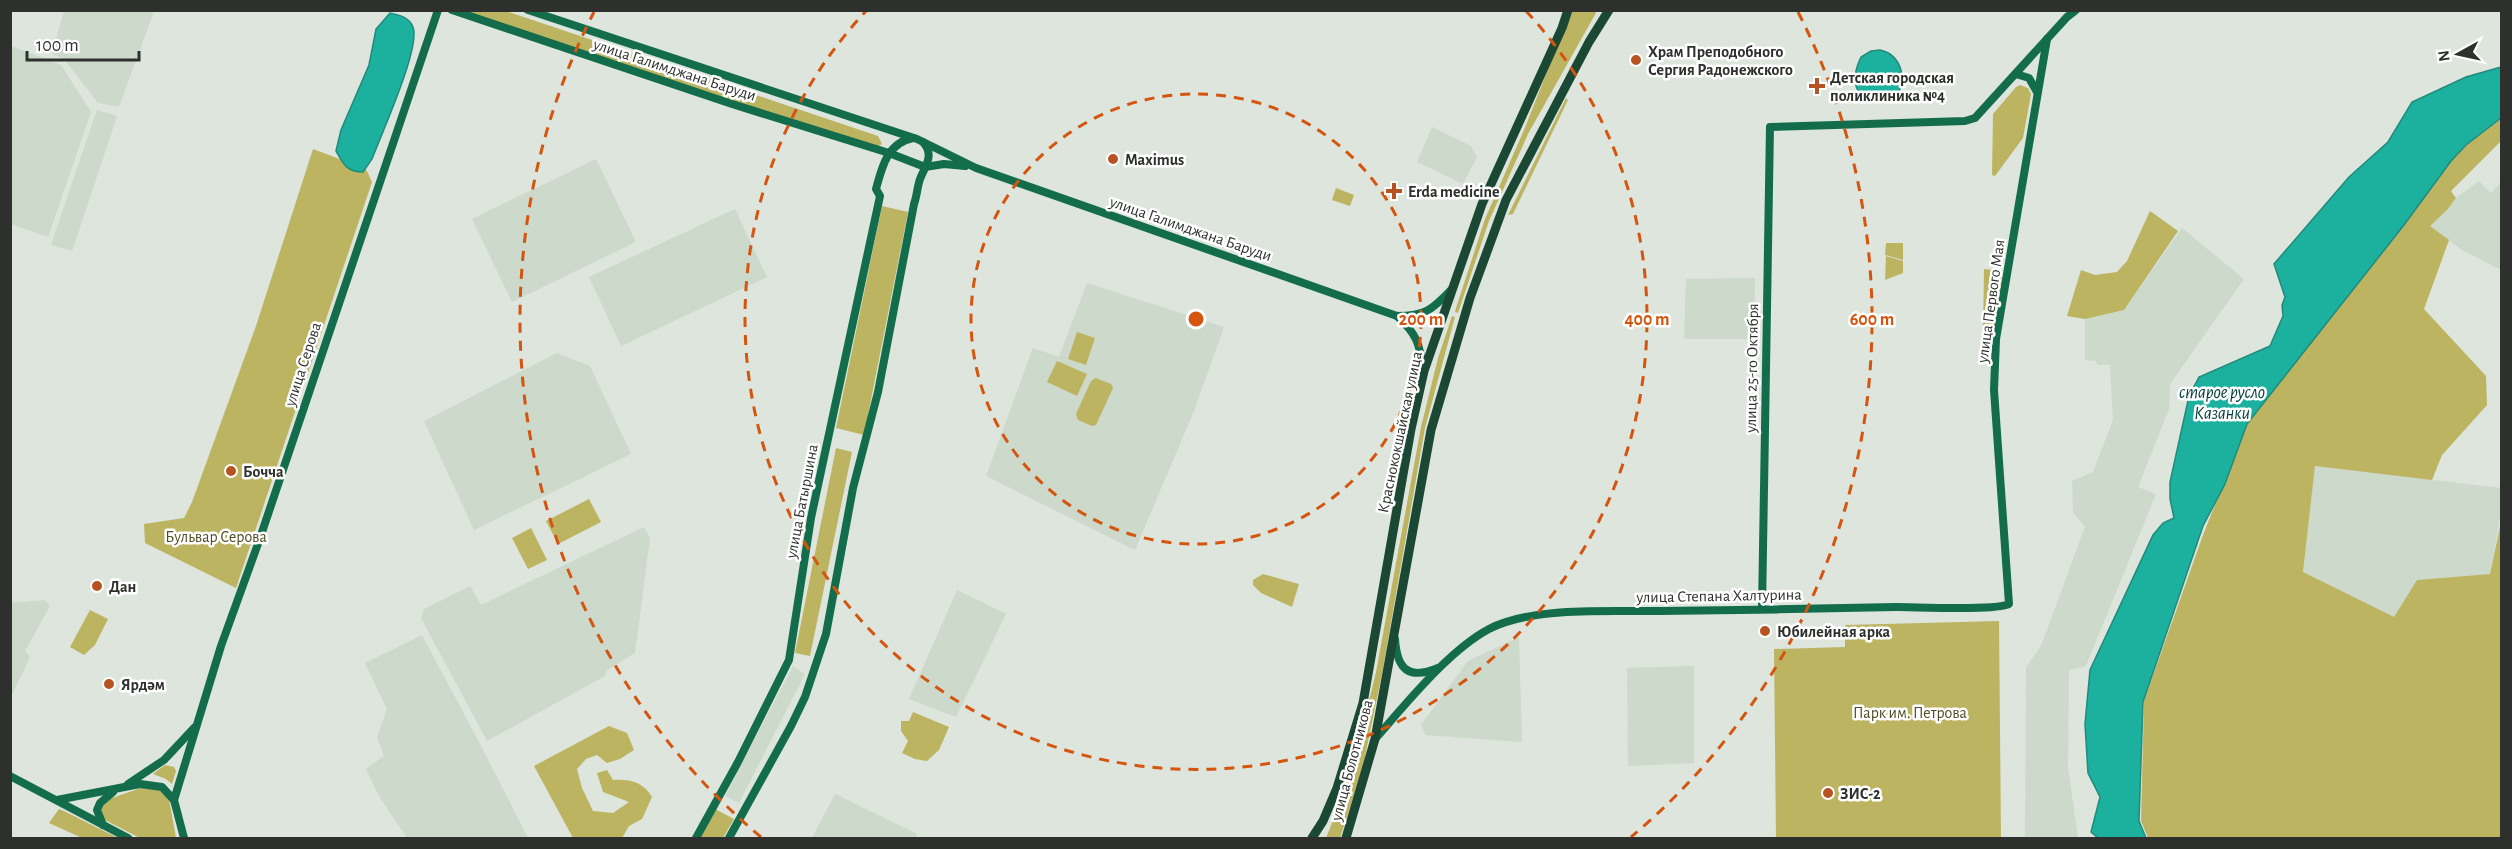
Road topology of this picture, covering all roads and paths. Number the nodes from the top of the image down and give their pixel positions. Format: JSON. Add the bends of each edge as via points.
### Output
{"nodes":[{"id":1,"x":438,"y":10,"type":"edge"},
{"id":2,"x":452,"y":10,"type":"edge"},
{"id":3,"x":528,"y":10,"type":"edge"},
{"id":4,"x":1568,"y":10,"type":"edge"},
{"id":5,"x":1609,"y":10,"type":"edge"},
{"id":6,"x":2076,"y":10,"type":"edge"},
{"id":7,"x":2047,"y":39,"type":"junction"},
{"id":8,"x":2016,"y":74,"type":"junction"},
{"id":9,"x":2037,"y":95,"type":"junction"},
{"id":10,"x":913,"y":137,"type":"junction"},
{"id":11,"x":923,"y":141,"type":"junction"},
{"id":12,"x":889,"y":153,"type":"junction"},
{"id":13,"x":925,"y":167,"type":"junction"},
{"id":14,"x":976,"y":168,"type":"junction"},
{"id":15,"x":1451,"y":290,"type":"junction"},
{"id":16,"x":1397,"y":316,"type":"junction"},
{"id":17,"x":1425,"y":371,"type":"junction"},
{"id":18,"x":2009,"y":604,"type":"joint"},
{"id":19,"x":1762,"y":609,"type":"junction"},
{"id":20,"x":1395,"y":633,"type":"junction"},
{"id":21,"x":1444,"y":665,"type":"junction"},
{"id":22,"x":1385,"y":690,"type":"joint"},
{"id":23,"x":195,"y":727,"type":"junction"},
{"id":24,"x":1375,"y":739,"type":"junction"},
{"id":25,"x":10,"y":776,"type":"edge"},
{"id":26,"x":120,"y":788,"type":"junction"},
{"id":27,"x":57,"y":800,"type":"junction"},
{"id":28,"x":174,"y":800,"type":"junction"},
{"id":29,"x":103,"y":825,"type":"junction"},
{"id":30,"x":128,"y":838,"type":"edge"},
{"id":31,"x":186,"y":838,"type":"edge"},
{"id":32,"x":696,"y":838,"type":"edge"},
{"id":33,"x":729,"y":838,"type":"edge"},
{"id":34,"x":1312,"y":838,"type":"edge"},
{"id":35,"x":1346,"y":838,"type":"edge"}],
"edges":[{"from":1,"to":23,"type":"street","name":"улица Серова"},
{"from":2,"to":12,"type":"street","name":"улица Галимджана Баруди"},
{"from":3,"to":10,"type":"street","name":"улица Галимджана Баруди"},
{"from":4,"to":15,"type":"main road","name":"Краснококшайская улица","via":[[1482,204]]},
{"from":5,"to":20,"type":"main road","name":"Краснококшайская улица","via":[[1506,200],[1470,298],[1431,430]]},
{"from":6,"to":7,"type":"street"},
{"from":7,"to":8,"type":"street"},
{"from":7,"to":9,"type":"street","name":"улица Первого Мая"},
{"from":8,"to":9,"type":"street","via":[[2033,82]]},
{"from":8,"to":19,"type":"street","name":"улица 25-го Октября","via":[[1982,112],[1965,121],[1770,128]]},
{"from":9,"to":18,"type":"street","name":"улица Первого Мая","via":[[1996,339],[1994,390]]},
{"from":10,"to":11,"type":"street","name":"улица Галимджана Баруди"},
{"from":10,"to":12,"type":"street"},
{"from":11,"to":13,"type":"street","via":[[929,152]]},
{"from":11,"to":14,"type":"street","name":"улица Галимджана Баруди"},
{"from":12,"to":13,"type":"street","name":"улица Галимджана Баруди"},
{"from":12,"to":32,"type":"street","name":"улица Батыршина","via":[[876,189],[880,196],[812,518],[789,660]]},
{"from":13,"to":14,"type":"street","via":[[944,164]]},
{"from":13,"to":33,"type":"street","via":[[914,204],[878,392],[853,488],[826,634],[805,697]]},
{"from":14,"to":16,"type":"street","name":"улица Галимджана Баруди"},
{"from":15,"to":16,"type":"street","name":"улица Галимджана Баруди","via":[[1421,315]]},
{"from":15,"to":17,"type":"main road","name":"Краснококшайская улица"},
{"from":16,"to":17,"type":"street","name":"улица Галимджана Баруди","via":[[1418,340]]},
{"from":17,"to":34,"type":"main road","name":"Краснококшайская улица","via":[[1411,429],[1363,703],[1337,788]]},
{"from":18,"to":19,"type":"street","name":"улица Степана Халтурина","via":[[1998,608]]},
{"from":19,"to":21,"type":"street","name":"улица Степана Халтурина","via":[[1526,617],[1488,630]]},
{"from":20,"to":21,"type":"street","name":"улица Степана Халтурина","via":[[1401,664],[1406,670],[1426,673]]},
{"from":20,"to":22,"type":"main road","name":"Краснококшайская улица"},
{"from":21,"to":24,"type":"street","name":"улица Степана Халтурина"},
{"from":22,"to":24,"type":"main road","name":"улица Болотникова"},
{"from":23,"to":26,"type":"street","name":"улица Серова","via":[[164,760]]},
{"from":23,"to":28,"type":"street","name":"улица Серова"},
{"from":24,"to":35,"type":"main road","name":"улица Болотникова"},
{"from":25,"to":27,"type":"street"},
{"from":26,"to":27,"type":"street"},
{"from":26,"to":28,"type":"street","via":[[150,784],[162,787]]},
{"from":26,"to":29,"type":"street","via":[[100,803],[98,817]]},
{"from":27,"to":29,"type":"street"},
{"from":28,"to":31,"type":"street"},
{"from":29,"to":30,"type":"street"}]}
